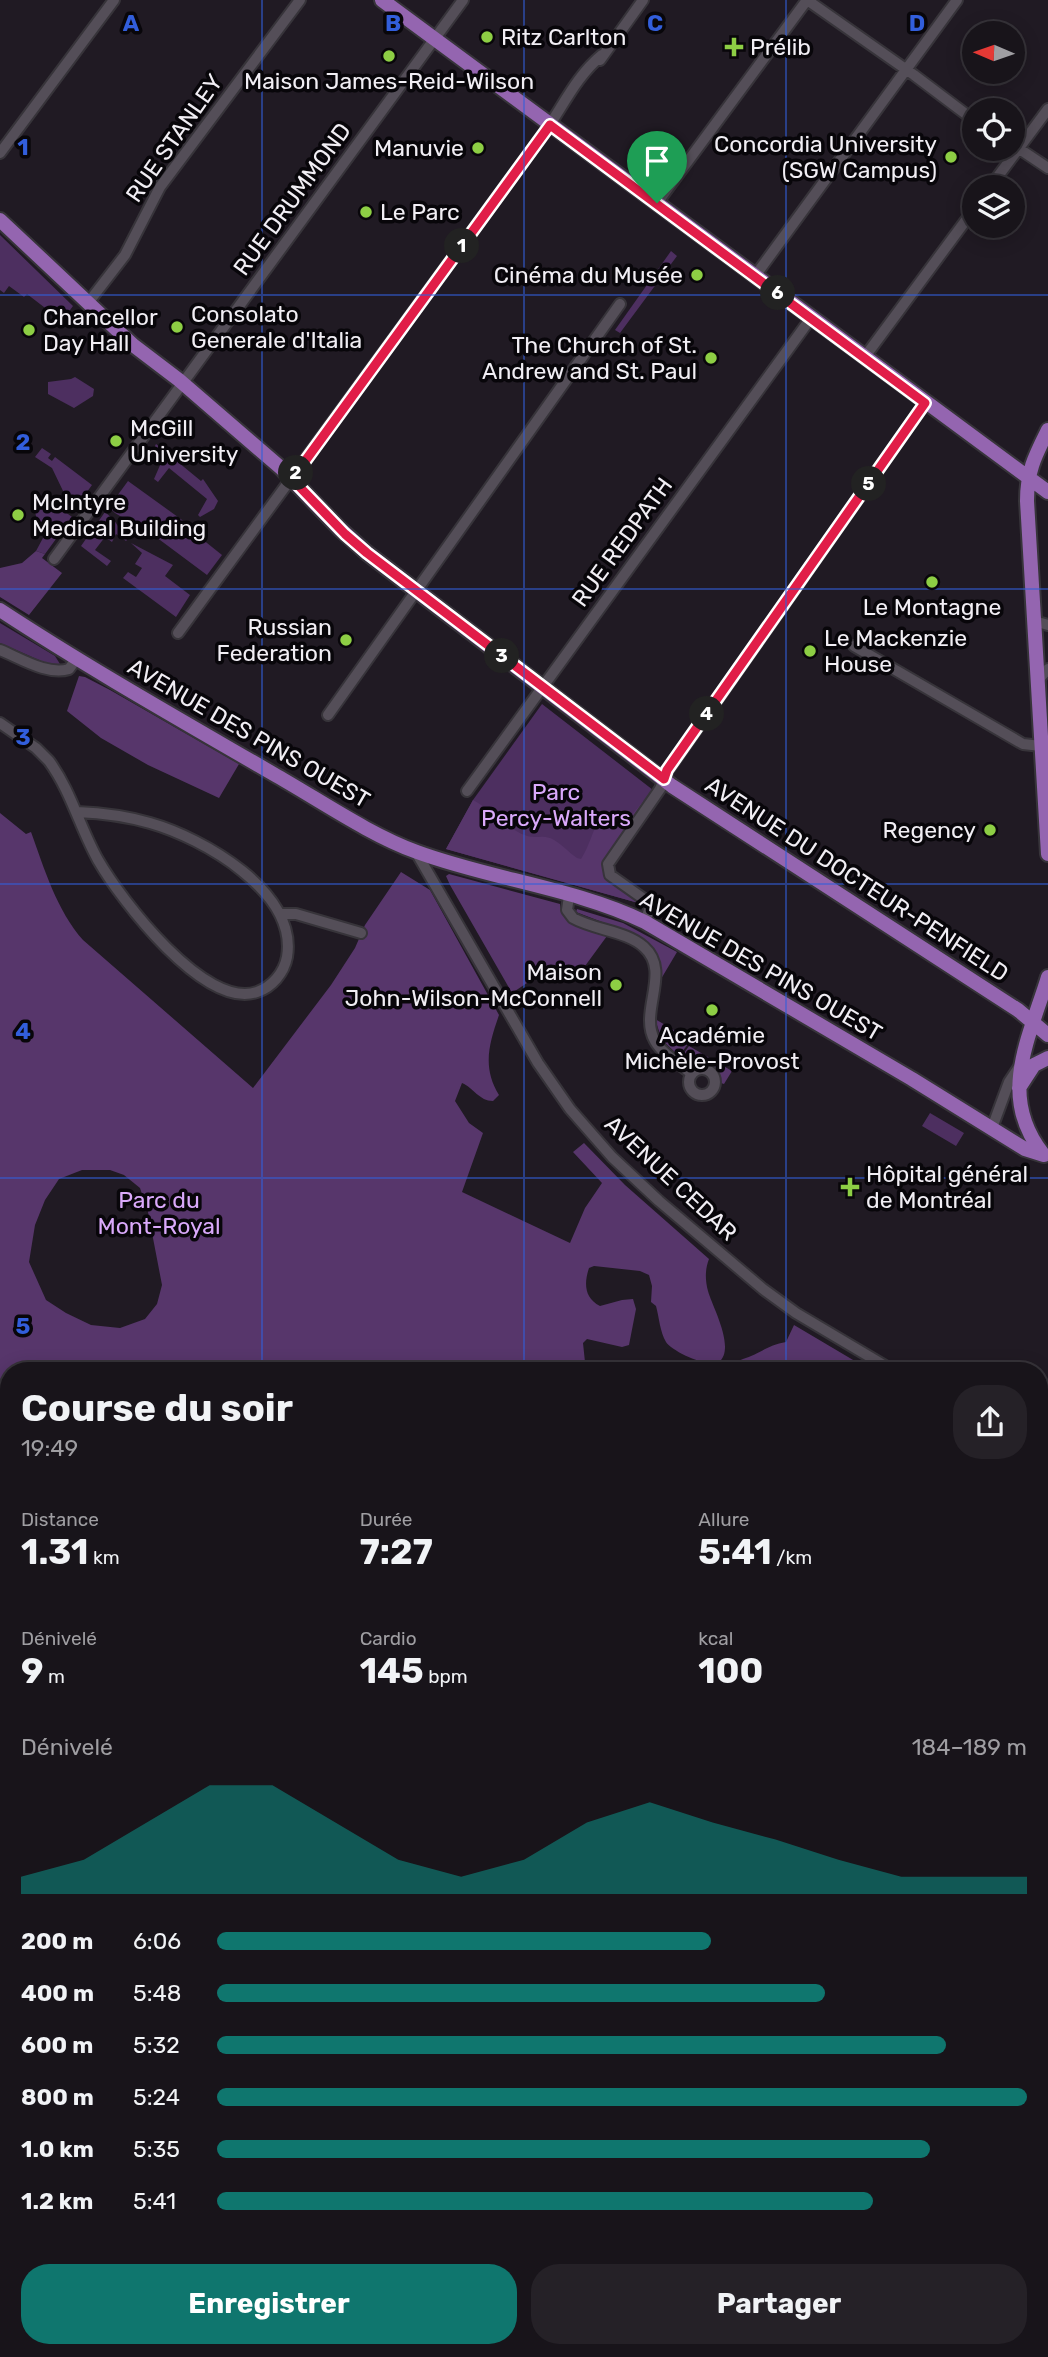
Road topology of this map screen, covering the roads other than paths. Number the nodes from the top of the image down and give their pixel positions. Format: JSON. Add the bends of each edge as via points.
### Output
{"nodes":[{"id":1,"x":114,"y":0,"type":"edge"},
{"id":2,"x":300,"y":0,"type":"edge"},
{"id":3,"x":382,"y":0,"type":"edge"},
{"id":4,"x":463,"y":0,"type":"edge"},
{"id":5,"x":470,"y":0,"type":"edge"},
{"id":6,"x":643,"y":0,"type":"edge"},
{"id":7,"x":807,"y":0,"type":"edge"},
{"id":8,"x":957,"y":0,"type":"edge"},
{"id":9,"x":435,"y":40,"type":"junction"},
{"id":10,"x":907,"y":70,"type":"junction"},
{"id":11,"x":1048,"y":109,"type":"edge"},
{"id":12,"x":962,"y":111,"type":"edge"},
{"id":13,"x":550,"y":125,"type":"junction"},
{"id":14,"x":1025,"y":136,"type":"edge"},
{"id":15,"x":0,"y":153,"type":"edge"},
{"id":16,"x":1025,"y":153,"type":"edge"},
{"id":17,"x":1048,"y":167,"type":"edge"},
{"id":18,"x":657,"y":203,"type":"junction"},
{"id":19,"x":0,"y":220,"type":"edge"},
{"id":20,"x":962,"y":226,"type":"edge"},
{"id":21,"x":755,"y":276,"type":"junction"},
{"id":22,"x":88,"y":303,"type":"junction"},
{"id":23,"x":620,"y":304,"type":"dead end"},
{"id":24,"x":811,"y":318,"type":"junction"},
{"id":25,"x":864,"y":358,"type":"junction"},
{"id":26,"x":183,"y":384,"type":"junction"},
{"id":27,"x":925,"y":403,"type":"junction"},
{"id":28,"x":1048,"y":430,"type":"edge"},
{"id":29,"x":1028,"y":478,"type":"junction"},
{"id":30,"x":292,"y":479,"type":"junction"},
{"id":31,"x":1048,"y":492,"type":"edge"},
{"id":32,"x":54,"y":559,"type":"dead end"},
{"id":33,"x":417,"y":592,"type":"junction"},
{"id":34,"x":0,"y":610,"type":"edge"},
{"id":35,"x":1041,"y":623,"type":"edge"},
{"id":36,"x":177,"y":633,"type":"dead end"},
{"id":37,"x":854,"y":646,"type":"dead end"},
{"id":38,"x":0,"y":650,"type":"edge"},
{"id":39,"x":77,"y":658,"type":"junction"},
{"id":40,"x":1048,"y":669,"type":"edge"},
{"id":41,"x":1037,"y":681,"type":"junction"},
{"id":42,"x":542,"y":687,"type":"junction"},
{"id":43,"x":328,"y":715,"type":"dead end"},
{"id":44,"x":0,"y":723,"type":"edge"},
{"id":45,"x":1041,"y":746,"type":"junction"},
{"id":46,"x":664,"y":779,"type":"junction"},
{"id":47,"x":467,"y":791,"type":"dead end"},
{"id":48,"x":77,"y":812,"type":"junction"},
{"id":49,"x":416,"y":852,"type":"junction"},
{"id":50,"x":1048,"y":854,"type":"edge"},
{"id":51,"x":449,"y":862,"type":"junction"},
{"id":52,"x":438,"y":887,"type":"junction"},
{"id":53,"x":569,"y":896,"type":"junction"},
{"id":54,"x":280,"y":914,"type":"junction"},
{"id":55,"x":645,"y":922,"type":"junction"},
{"id":56,"x":362,"y":933,"type":"dead end"},
{"id":57,"x":1048,"y":977,"type":"edge"},
{"id":58,"x":1033,"y":1021,"type":"junction"},
{"id":59,"x":1048,"y":1035,"type":"edge"},
{"id":60,"x":1048,"y":1058,"type":"edge"},
{"id":61,"x":1021,"y":1064,"type":"junction"},
{"id":62,"x":692,"y":1074,"type":"dead end"},
{"id":63,"x":1018,"y":1089,"type":"junction"},
{"id":64,"x":992,"y":1128,"type":"junction"},
{"id":65,"x":1046,"y":1157,"type":"edge"},
{"id":66,"x":879,"y":1362,"type":"edge"}],
"edges":[{"from":1,"to":15,"type":"street"},
{"from":2,"to":22,"type":"street","name":"RUE STANLEY","via":[[160,187],[125,255]]},
{"from":3,"to":9,"type":"main road"},
{"from":4,"to":9,"type":"street","name":"RUE DRUMMOND"},
{"from":5,"to":9,"type":"street","name":"RUE DRUMMOND"},
{"from":6,"to":13,"type":"street","via":[[602,55],[597,69]]},
{"from":7,"to":10,"type":"street"},
{"from":7,"to":18,"type":"street"},
{"from":8,"to":10,"type":"street"},
{"from":9,"to":13,"type":"main road"},
{"from":9,"to":26,"type":"street","name":"RUE DRUMMOND"},
{"from":10,"to":12,"type":"street"},
{"from":10,"to":21,"type":"street"},
{"from":11,"to":14,"type":"street"},
{"from":13,"to":18,"type":"main road"},
{"from":13,"to":30,"type":"street"},
{"from":16,"to":17,"type":"street"},
{"from":18,"to":21,"type":"main road"},
{"from":19,"to":22,"type":"main road","name":"AVENUE DU DOCTEUR-PENFIELD"},
{"from":20,"to":25,"type":"street"},
{"from":21,"to":24,"type":"main road"},
{"from":22,"to":26,"type":"main road","name":"AVENUE DU DOCTEUR-PENFIELD"},
{"from":23,"to":33,"type":"street"},
{"from":24,"to":25,"type":"main road"},
{"from":24,"to":42,"type":"street","name":"RUE REDPATH"},
{"from":25,"to":27,"type":"main road"},
{"from":26,"to":30,"type":"main road","name":"AVENUE DU DOCTEUR-PENFIELD"},
{"from":26,"to":32,"type":"street","name":"RUE DRUMMOND"},
{"from":27,"to":29,"type":"main road"},
{"from":27,"to":46,"type":"street"},
{"from":28,"to":29,"type":"main road"},
{"from":29,"to":31,"type":"main road"},
{"from":29,"to":35,"type":"main road"},
{"from":30,"to":33,"type":"main road","name":"AVENUE DU DOCTEUR-PENFIELD","via":[[350,539]]},
{"from":30,"to":36,"type":"street"},
{"from":33,"to":42,"type":"main road","name":"AVENUE DU DOCTEUR-PENFIELD"},
{"from":33,"to":43,"type":"street"},
{"from":34,"to":39,"type":"main road","name":"AVENUE DES PINS OUEST"},
{"from":35,"to":41,"type":"main road"},
{"from":37,"to":45,"type":"street","via":[[1023,744]]},
{"from":38,"to":39,"type":"street","via":[[58,671],[69,669]]},
{"from":39,"to":49,"type":"main road","name":"AVENUE DES PINS OUEST","via":[[333,809]]},
{"from":40,"to":41,"type":"street"},
{"from":41,"to":45,"type":"main road"},
{"from":42,"to":46,"type":"main road","name":"AVENUE DU DOCTEUR-PENFIELD"},
{"from":42,"to":47,"type":"street","name":"RUE REDPATH"},
{"from":44,"to":48,"type":"street","via":[[43,754]]},
{"from":45,"to":50,"type":"main road"},
{"from":46,"to":55,"type":"street","via":[[607,866],[610,875],[651,904]]},
{"from":46,"to":58,"type":"main road","name":"AVENUE DU DOCTEUR-PENFIELD"},
{"from":48,"to":54,"type":"street","via":[[143,821],[193,840],[243,873]]},
{"from":48,"to":54,"type":"street","via":[[100,863],[142,922],[216,986],[248,994],[276,979],[287,954]]},
{"from":49,"to":51,"type":"main road","name":"AVENUE DES PINS OUEST"},
{"from":49,"to":52,"type":"street","name":"AVENUE CEDAR"},
{"from":51,"to":52,"type":"street"},
{"from":51,"to":53,"type":"main road","name":"AVENUE DES PINS OUEST"},
{"from":52,"to":66,"type":"street","name":"AVENUE CEDAR","via":[[538,1063],[611,1157],[772,1295]]},
{"from":53,"to":55,"type":"main road","name":"AVENUE DES PINS OUEST"},
{"from":53,"to":62,"type":"street","via":[[567,910],[573,918],[634,940],[648,951],[656,979],[649,1018],[653,1037]]},
{"from":54,"to":56,"type":"street","via":[[296,914]]},
{"from":55,"to":64,"type":"main road","name":"AVENUE DES PINS OUEST"},
{"from":57,"to":58,"type":"main road"},
{"from":58,"to":59,"type":"main road","name":"AVENUE DU DOCTEUR-PENFIELD"},
{"from":58,"to":61,"type":"main road"},
{"from":60,"to":63,"type":"main road","via":[[1034,1065]]},
{"from":61,"to":63,"type":"main road"},
{"from":61,"to":64,"type":"street","via":[[1009,1082]]},
{"from":63,"to":65,"type":"main road","via":[[1026,1127]]},
{"from":64,"to":65,"type":"main road","name":"AVENUE DES PINS OUEST"}]}
